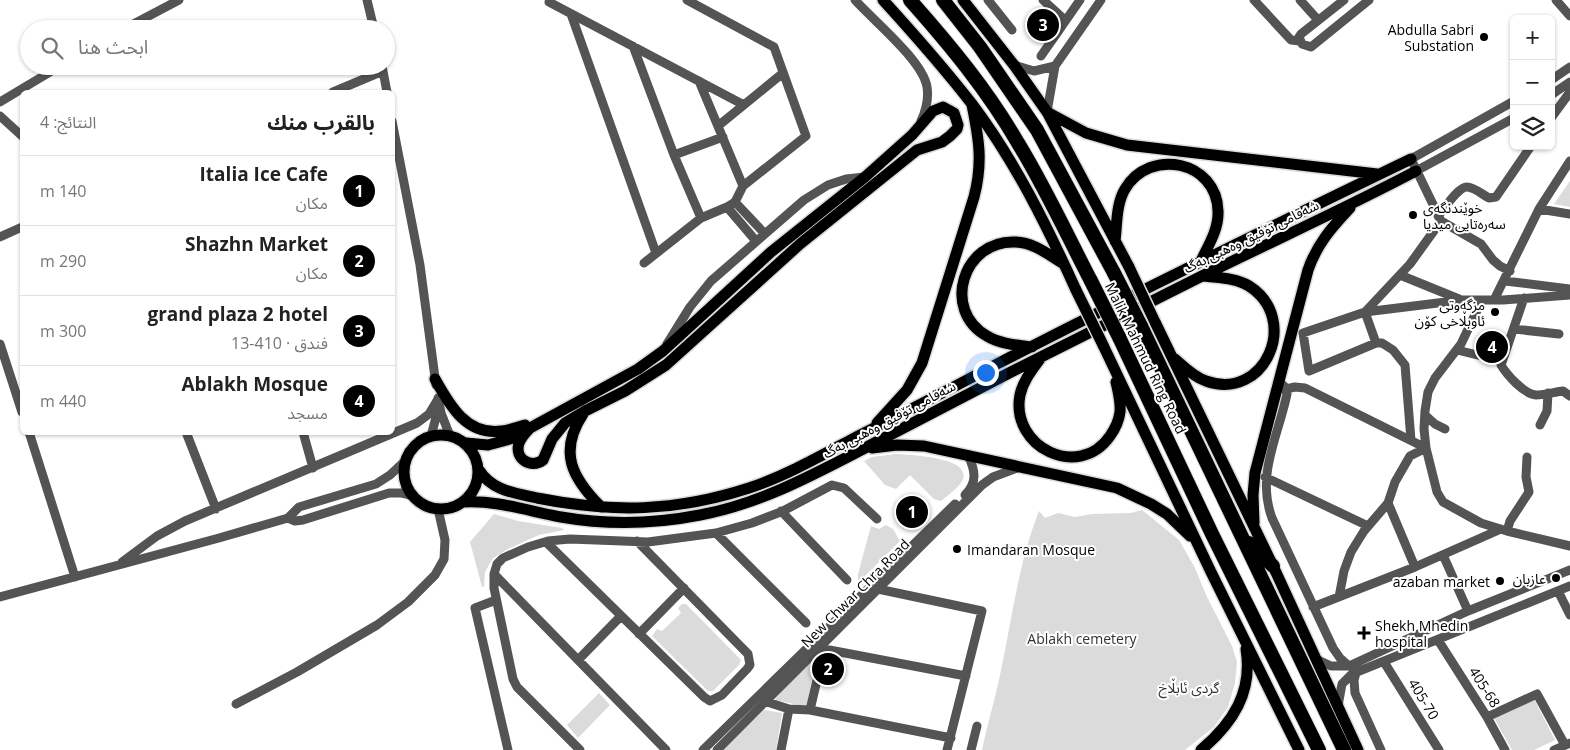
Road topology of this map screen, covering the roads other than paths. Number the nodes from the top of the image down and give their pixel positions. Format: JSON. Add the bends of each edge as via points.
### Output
{"nodes":[{"id":1,"x":179,"y":0,"type":"edge"},
{"id":2,"x":367,"y":0,"type":"edge"},
{"id":3,"x":550,"y":0,"type":"edge"},
{"id":4,"x":687,"y":0,"type":"edge"},
{"id":5,"x":855,"y":0,"type":"edge"},
{"id":6,"x":883,"y":0,"type":"edge"},
{"id":7,"x":910,"y":0,"type":"edge"},
{"id":8,"x":943,"y":0,"type":"edge"},
{"id":9,"x":963,"y":0,"type":"edge"},
{"id":10,"x":988,"y":0,"type":"edge"},
{"id":11,"x":1043,"y":0,"type":"edge"},
{"id":12,"x":1080,"y":0,"type":"edge"},
{"id":13,"x":1101,"y":0,"type":"edge"},
{"id":14,"x":1254,"y":0,"type":"edge"},
{"id":15,"x":1300,"y":0,"type":"edge"},
{"id":16,"x":1344,"y":0,"type":"edge"},
{"id":17,"x":1369,"y":0,"type":"edge"},
{"id":18,"x":1556,"y":0,"type":"edge"},
{"id":19,"x":572,"y":14,"type":"junction"},
{"id":20,"x":1570,"y":16,"type":"edge"},
{"id":21,"x":141,"y":20,"type":"edge"},
{"id":22,"x":372,"y":20,"type":"edge"},
{"id":23,"x":1065,"y":20,"type":"junction"},
{"id":24,"x":1318,"y":20,"type":"junction"},
{"id":25,"x":1012,"y":30,"type":"dead end"},
{"id":26,"x":1300,"y":41,"type":"junction"},
{"id":27,"x":633,"y":46,"type":"junction"},
{"id":28,"x":1041,"y":56,"type":"dead end"},
{"id":29,"x":1014,"y":65,"type":"junction"},
{"id":30,"x":1055,"y":66,"type":"junction"},
{"id":31,"x":1570,"y":67,"type":"edge"},
{"id":32,"x":783,"y":73,"type":"junction"},
{"id":33,"x":45,"y":75,"type":"edge"},
{"id":34,"x":367,"y":75,"type":"edge"},
{"id":35,"x":383,"y":75,"type":"edge"},
{"id":36,"x":1555,"y":77,"type":"edge"},
{"id":37,"x":699,"y":80,"type":"junction"},
{"id":38,"x":1570,"y":82,"type":"edge"},
{"id":39,"x":20,"y":90,"type":"edge"},
{"id":40,"x":20,"y":90,"type":"edge"},
{"id":41,"x":336,"y":90,"type":"edge"},
{"id":42,"x":387,"y":90,"type":"edge"},
{"id":43,"x":1555,"y":92,"type":"edge"},
{"id":44,"x":1570,"y":92,"type":"edge"},
{"id":45,"x":0,"y":102,"type":"edge"},
{"id":46,"x":1510,"y":103,"type":"edge"},
{"id":47,"x":744,"y":104,"type":"junction"},
{"id":48,"x":972,"y":105,"type":"junction"},
{"id":49,"x":1048,"y":112,"type":"junction"},
{"id":50,"x":1555,"y":113,"type":"edge"},
{"id":51,"x":0,"y":116,"type":"edge"},
{"id":52,"x":1510,"y":120,"type":"edge"},
{"id":53,"x":718,"y":126,"type":"junction"},
{"id":54,"x":920,"y":126,"type":"junction"},
{"id":55,"x":20,"y":134,"type":"edge"},
{"id":56,"x":395,"y":136,"type":"edge"},
{"id":57,"x":722,"y":137,"type":"junction"},
{"id":58,"x":1528,"y":150,"type":"edge"},
{"id":59,"x":674,"y":155,"type":"junction"},
{"id":60,"x":1410,"y":159,"type":"junction"},
{"id":61,"x":1570,"y":162,"type":"edge"},
{"id":62,"x":1416,"y":171,"type":"junction"},
{"id":63,"x":1378,"y":174,"type":"junction"},
{"id":64,"x":865,"y":177,"type":"junction"},
{"id":65,"x":742,"y":186,"type":"junction"},
{"id":66,"x":1355,"y":203,"type":"junction"},
{"id":67,"x":731,"y":204,"type":"junction"},
{"id":68,"x":1539,"y":209,"type":"junction"},
{"id":69,"x":1570,"y":214,"type":"edge"},
{"id":70,"x":701,"y":218,"type":"junction"},
{"id":71,"x":1439,"y":218,"type":"junction"},
{"id":72,"x":20,"y":228,"type":"edge"},
{"id":73,"x":765,"y":234,"type":"junction"},
{"id":74,"x":0,"y":237,"type":"edge"},
{"id":75,"x":756,"y":241,"type":"junction"},
{"id":76,"x":1116,"y":241,"type":"junction"},
{"id":77,"x":656,"y":253,"type":"junction"},
{"id":78,"x":1201,"y":261,"type":"junction"},
{"id":79,"x":644,"y":263,"type":"dead end"},
{"id":80,"x":1064,"y":264,"type":"junction"},
{"id":81,"x":1510,"y":271,"type":"junction"},
{"id":82,"x":1400,"y":274,"type":"junction"},
{"id":83,"x":1202,"y":276,"type":"junction"},
{"id":84,"x":1505,"y":281,"type":"junction"},
{"id":85,"x":1570,"y":289,"type":"edge"},
{"id":86,"x":1570,"y":295,"type":"edge"},
{"id":87,"x":1524,"y":298,"type":"junction"},
{"id":88,"x":1462,"y":300,"type":"junction"},
{"id":89,"x":1482,"y":300,"type":"junction"},
{"id":90,"x":1494,"y":300,"type":"junction"},
{"id":91,"x":1365,"y":312,"type":"junction"},
{"id":92,"x":1514,"y":329,"type":"junction"},
{"id":93,"x":1559,"y":334,"type":"dead end"},
{"id":94,"x":1376,"y":343,"type":"junction"},
{"id":95,"x":0,"y":344,"type":"edge"},
{"id":96,"x":1032,"y":346,"type":"junction"},
{"id":97,"x":1457,"y":350,"type":"junction"},
{"id":98,"x":663,"y":351,"type":"junction"},
{"id":99,"x":1042,"y":356,"type":"junction"},
{"id":100,"x":1171,"y":356,"type":"junction"},
{"id":101,"x":1111,"y":361,"type":"junction"},
{"id":102,"x":1502,"y":361,"type":"junction"},
{"id":103,"x":435,"y":380,"type":"junction"},
{"id":104,"x":1282,"y":385,"type":"junction"},
{"id":105,"x":1548,"y":393,"type":"junction"},
{"id":106,"x":1570,"y":396,"type":"edge"},
{"id":107,"x":438,"y":402,"type":"junction"},
{"id":108,"x":20,"y":406,"type":"edge"},
{"id":109,"x":585,"y":411,"type":"junction"},
{"id":110,"x":1425,"y":415,"type":"junction"},
{"id":111,"x":1540,"y":425,"type":"dead end"},
{"id":112,"x":532,"y":427,"type":"junction"},
{"id":113,"x":872,"y":429,"type":"junction"},
{"id":114,"x":1445,"y":429,"type":"dead end"},
{"id":115,"x":395,"y":433,"type":"edge"},
{"id":116,"x":30,"y":435,"type":"edge"},
{"id":117,"x":187,"y":435,"type":"edge"},
{"id":118,"x":304,"y":435,"type":"edge"},
{"id":119,"x":389,"y":435,"type":"edge"},
{"id":120,"x":431,"y":436,"type":"junction"},
{"id":121,"x":450,"y":436,"type":"junction"},
{"id":122,"x":1411,"y":440,"type":"junction"},
{"id":123,"x":466,"y":443,"type":"junction"},
{"id":124,"x":1426,"y":448,"type":"junction"},
{"id":125,"x":862,"y":449,"type":"junction"},
{"id":126,"x":968,"y":455,"type":"junction"},
{"id":127,"x":1527,"y":458,"type":"dead end"},
{"id":128,"x":406,"y":460,"type":"junction"},
{"id":129,"x":1020,"y":466,"type":"junction"},
{"id":130,"x":313,"y":468,"type":"junction"},
{"id":131,"x":479,"y":470,"type":"junction"},
{"id":132,"x":1265,"y":477,"type":"junction"},
{"id":133,"x":413,"y":496,"type":"junction"},
{"id":134,"x":463,"y":502,"type":"junction"},
{"id":135,"x":1388,"y":503,"type":"junction"},
{"id":136,"x":601,"y":507,"type":"junction"},
{"id":137,"x":216,"y":509,"type":"junction"},
{"id":138,"x":438,"y":509,"type":"junction"},
{"id":139,"x":781,"y":511,"type":"junction"},
{"id":140,"x":288,"y":518,"type":"junction"},
{"id":141,"x":877,"y":519,"type":"dead end"},
{"id":142,"x":1368,"y":526,"type":"junction"},
{"id":143,"x":1255,"y":528,"type":"junction"},
{"id":144,"x":1504,"y":530,"type":"junction"},
{"id":145,"x":716,"y":533,"type":"junction"},
{"id":146,"x":1242,"y":536,"type":"junction"},
{"id":147,"x":546,"y":542,"type":"junction"},
{"id":148,"x":637,"y":542,"type":"junction"},
{"id":149,"x":1197,"y":543,"type":"junction"},
{"id":150,"x":1570,"y":546,"type":"edge"},
{"id":151,"x":1443,"y":555,"type":"junction"},
{"id":152,"x":119,"y":565,"type":"junction"},
{"id":153,"x":1273,"y":566,"type":"junction"},
{"id":154,"x":1415,"y":567,"type":"junction"},
{"id":155,"x":1570,"y":570,"type":"edge"},
{"id":156,"x":494,"y":574,"type":"junction"},
{"id":157,"x":75,"y":577,"type":"junction"},
{"id":158,"x":847,"y":580,"type":"dead end"},
{"id":159,"x":877,"y":585,"type":"junction"},
{"id":160,"x":1570,"y":586,"type":"edge"},
{"id":161,"x":684,"y":588,"type":"junction"},
{"id":162,"x":1558,"y":591,"type":"junction"},
{"id":163,"x":0,"y":597,"type":"edge"},
{"id":164,"x":1339,"y":597,"type":"junction"},
{"id":165,"x":496,"y":600,"type":"junction"},
{"id":166,"x":1313,"y":607,"type":"junction"},
{"id":167,"x":1468,"y":611,"type":"junction"},
{"id":168,"x":1570,"y":615,"type":"edge"},
{"id":169,"x":621,"y":616,"type":"junction"},
{"id":170,"x":806,"y":623,"type":"dead end"},
{"id":171,"x":640,"y":634,"type":"junction"},
{"id":172,"x":1245,"y":640,"type":"junction"},
{"id":173,"x":1438,"y":640,"type":"junction"},
{"id":174,"x":822,"y":649,"type":"junction"},
{"id":175,"x":1316,"y":659,"type":"junction"},
{"id":176,"x":578,"y":660,"type":"junction"},
{"id":177,"x":1384,"y":662,"type":"junction"},
{"id":178,"x":1348,"y":666,"type":"junction"},
{"id":179,"x":1356,"y":672,"type":"junction"},
{"id":180,"x":966,"y":676,"type":"junction"},
{"id":181,"x":764,"y":701,"type":"junction"},
{"id":182,"x":236,"y":704,"type":"dead end"},
{"id":183,"x":1338,"y":706,"type":"junction"},
{"id":184,"x":789,"y":709,"type":"junction"},
{"id":185,"x":810,"y":710,"type":"junction"},
{"id":186,"x":1487,"y":717,"type":"junction"},
{"id":187,"x":977,"y":726,"type":"dead end"},
{"id":188,"x":951,"y":738,"type":"junction"},
{"id":189,"x":1567,"y":744,"type":"edge"},
{"id":190,"x":508,"y":750,"type":"edge"},
{"id":191,"x":580,"y":750,"type":"edge"},
{"id":192,"x":666,"y":750,"type":"edge"},
{"id":193,"x":703,"y":750,"type":"edge"},
{"id":194,"x":717,"y":750,"type":"edge"},
{"id":195,"x":781,"y":750,"type":"edge"},
{"id":196,"x":948,"y":750,"type":"edge"},
{"id":197,"x":971,"y":750,"type":"edge"},
{"id":198,"x":1201,"y":750,"type":"edge"},
{"id":199,"x":1299,"y":750,"type":"edge"},
{"id":200,"x":1318,"y":750,"type":"edge"},
{"id":201,"x":1344,"y":750,"type":"edge"},
{"id":202,"x":1358,"y":750,"type":"edge"},
{"id":203,"x":1381,"y":750,"type":"edge"},
{"id":204,"x":1439,"y":750,"type":"edge"},
{"id":205,"x":1506,"y":750,"type":"edge"},
{"id":206,"x":1554,"y":750,"type":"edge"}],
"edges":[{"from":1,"to":21,"type":"street"},
{"from":2,"to":22,"type":"street"},
{"from":3,"to":19,"type":"street","via":[[548,2]]},
{"from":4,"to":32,"type":"street","via":[[774,47]]},
{"from":5,"to":54,"type":"street","via":[[923,73],[928,95]]},
{"from":6,"to":48,"type":"main road"},
{"from":7,"to":200,"type":"highway","name":"Malik Mahmud Ring Road","bridge":true,"via":[[976,78],[1018,143],[1119,337]]},
{"from":8,"to":146,"type":"highway","name":"Malik Mahmud Ring Road","bridge":true,"via":[[1037,130],[1141,326]]},
{"from":9,"to":29,"type":"main road"},
{"from":10,"to":25,"type":"street"},
{"from":11,"to":23,"type":"street"},
{"from":12,"to":23,"type":"street"},
{"from":13,"to":30,"type":"street"},
{"from":14,"to":26,"type":"street","via":[[1291,40]]},
{"from":15,"to":24,"type":"street"},
{"from":16,"to":24,"type":"street"},
{"from":17,"to":26,"type":"street","via":[[1311,47]]},
{"from":18,"to":20,"type":"street"},
{"from":19,"to":27,"type":"street"},
{"from":19,"to":77,"type":"street"},
{"from":23,"to":28,"type":"street"},
{"from":24,"to":26,"type":"street","via":[[1301,34]]},
{"from":27,"to":37,"type":"street"},
{"from":27,"to":59,"type":"street"},
{"from":29,"to":30,"type":"street","via":[[1034,71]]},
{"from":29,"to":49,"type":"main road"},
{"from":30,"to":49,"type":"street"},
{"from":31,"to":36,"type":"street"},
{"from":32,"to":47,"type":"street"},
{"from":32,"to":65,"type":"street","via":[[806,136]]},
{"from":33,"to":40,"type":"street"},
{"from":34,"to":41,"type":"street"},
{"from":35,"to":42,"type":"street"},
{"from":37,"to":47,"type":"street"},
{"from":37,"to":53,"type":"street"},
{"from":38,"to":43,"type":"street"},
{"from":39,"to":45,"type":"street"},
{"from":44,"to":50,"type":"street"},
{"from":46,"to":60,"type":"street","name":"شەقامی تۆفیق وەهبی بەگ"},
{"from":47,"to":53,"type":"street"},
{"from":48,"to":80,"type":"main road","via":[[1011,163]]},
{"from":48,"to":113,"type":"main road","via":[[980,155],[978,184],[972,206],[922,363],[907,390]]},
{"from":49,"to":63,"type":"main road","via":[[1086,133],[1127,145]]},
{"from":49,"to":76,"type":"main road"},
{"from":51,"to":55,"type":"street"},
{"from":52,"to":62,"type":"street","name":"شەقامی تۆفیق وەهبی بەگ"},
{"from":53,"to":57,"type":"street"},
{"from":54,"to":64,"type":"main road"},
{"from":54,"to":109,"type":"main road","via":[[932,111],[939,108],[951,110],[958,120],[957,129],[950,136],[917,150],[800,244],[666,365]]},
{"from":56,"to":103,"type":"street","via":[[420,265]]},
{"from":57,"to":59,"type":"street"},
{"from":57,"to":65,"type":"street"},
{"from":58,"to":71,"type":"street","via":[[1496,197],[1489,198],[1469,186],[1464,187]]},
{"from":59,"to":70,"type":"street"},
{"from":60,"to":62,"type":"street"},
{"from":60,"to":63,"type":"main road","name":"شەقامی تۆفیق وەهبی بەگ"},
{"from":61,"to":68,"type":"street"},
{"from":62,"to":66,"type":"main road","name":"شەقامی تۆفیق وەهبی بەگ"},
{"from":62,"to":71,"type":"street"},
{"from":63,"to":78,"type":"main road","name":"شەقامی تۆفیق وەهبی بەگ"},
{"from":64,"to":73,"type":"street","via":[[846,179],[820,189]]},
{"from":64,"to":98,"type":"main road","via":[[771,252]]},
{"from":65,"to":67,"type":"street"},
{"from":66,"to":83,"type":"main road","name":"شەقامی تۆفیق وەهبی بەگ"},
{"from":66,"to":104,"type":"main road","via":[[1329,230],[1311,261]]},
{"from":67,"to":70,"type":"street"},
{"from":67,"to":73,"type":"street"},
{"from":67,"to":75,"type":"street"},
{"from":68,"to":69,"type":"street"},
{"from":68,"to":81,"type":"street"},
{"from":70,"to":77,"type":"street"},
{"from":71,"to":81,"type":"street","via":[[1481,244],[1493,260]]},
{"from":71,"to":82,"type":"street"},
{"from":72,"to":74,"type":"street"},
{"from":73,"to":75,"type":"street"},
{"from":75,"to":98,"type":"street","via":[[704,289]]},
{"from":76,"to":78,"type":"main road","via":[[1119,203],[1132,179],[1155,165],[1182,165],[1205,179],[1216,199],[1218,221]]},
{"from":76,"to":100,"type":"main road","bridge":true},
{"from":77,"to":79,"type":"street"},
{"from":78,"to":96,"type":"main road","name":"شەقامی تۆفیق وەهبی بەگ"},
{"from":80,"to":96,"type":"main road","via":[[1032,246],[1006,242],[981,254],[964,276],[964,306],[976,328],[997,341]]},
{"from":80,"to":101,"type":"main road","bridge":true},
{"from":81,"to":84,"type":"street"},
{"from":82,"to":88,"type":"street"},
{"from":82,"to":91,"type":"street"},
{"from":83,"to":99,"type":"main road","name":"شەقامی تۆفیق وەهبی بەگ"},
{"from":83,"to":100,"type":"main road","via":[[1241,282],[1255,290],[1271,313],[1275,337],[1272,349],[1249,377],[1227,384],[1204,381]]},
{"from":84,"to":85,"type":"street"},
{"from":84,"to":90,"type":"street"},
{"from":86,"to":87,"type":"street"},
{"from":87,"to":90,"type":"street"},
{"from":87,"to":92,"type":"street"},
{"from":88,"to":89,"type":"street"},
{"from":88,"to":91,"type":"street"},
{"from":89,"to":90,"type":"street"},
{"from":89,"to":97,"type":"street"},
{"from":91,"to":94,"type":"street"},
{"from":91,"to":94,"type":"street","via":[[1303,333],[1309,371]]},
{"from":92,"to":93,"type":"street"},
{"from":92,"to":102,"type":"street"},
{"from":94,"to":122,"type":"street","via":[[1393,350],[1404,364]]},
{"from":95,"to":108,"type":"street"},
{"from":96,"to":113,"type":"main road","name":"شەقامی تۆفیق وەهبی بەگ"},
{"from":97,"to":102,"type":"street"},
{"from":97,"to":110,"type":"street","via":[[1428,392]]},
{"from":98,"to":112,"type":"main road","via":[[638,369]]},
{"from":99,"to":101,"type":"main road","via":[[1026,379],[1020,396],[1020,411],[1024,428],[1034,442],[1047,452],[1062,456],[1078,456],[1093,451],[1106,442],[1115,429],[1120,412]]},
{"from":99,"to":125,"type":"main road","name":"شەقامی تۆفیق وەهبی بەگ"},
{"from":100,"to":143,"type":"main road"},
{"from":101,"to":149,"type":"main road"},
{"from":102,"to":105,"type":"street","via":[[1507,376],[1531,394]]},
{"from":103,"to":107,"type":"street"},
{"from":103,"to":112,"type":"main road","via":[[455,412],[476,428],[500,432],[526,425]]},
{"from":104,"to":122,"type":"street","via":[[1305,388]]},
{"from":104,"to":132,"type":"street","via":[[1286,397]]},
{"from":104,"to":143,"type":"main road","via":[[1256,473]]},
{"from":105,"to":106,"type":"street","via":[[1563,391]]},
{"from":105,"to":111,"type":"street","via":[[1547,411]]},
{"from":107,"to":115,"type":"street","via":[[417,423]]},
{"from":107,"to":120,"type":"street"},
{"from":107,"to":121,"type":"street"},
{"from":109,"to":112,"type":"main road","via":[[560,428],[543,460],[535,464],[526,463],[519,452],[520,440]]},
{"from":109,"to":136,"type":"main road","via":[[575,426],[570,443],[571,460],[585,492]]},
{"from":110,"to":114,"type":"street"},
{"from":110,"to":124,"type":"street"},
{"from":112,"to":123,"type":"main road","via":[[496,444]]},
{"from":113,"to":136,"type":"main road","name":"شەقامی تۆفیق وەهبی بەگ","via":[[792,471],[725,495],[659,507]]},
{"from":116,"to":157,"type":"street"},
{"from":117,"to":137,"type":"street"},
{"from":118,"to":130,"type":"street"},
{"from":119,"to":130,"type":"street"},
{"from":120,"to":121,"type":"main road"},
{"from":120,"to":128,"type":"main road","via":[[415,445]]},
{"from":121,"to":123,"type":"main road"},
{"from":122,"to":124,"type":"street"},
{"from":123,"to":131,"type":"main road"},
{"from":124,"to":135,"type":"street","via":[[1410,456],[1395,482]]},
{"from":124,"to":144,"type":"street","via":[[1437,492],[1443,502],[1481,523]]},
{"from":125,"to":126,"type":"main road","via":[[910,444]]},
{"from":125,"to":134,"type":"main road","name":"شەقامی تۆفیق وەهبی بەگ","via":[[763,497],[729,509],[673,520],[588,521],[495,503]]},
{"from":126,"to":129,"type":"main road"},
{"from":126,"to":159,"type":"street","name":"New Chwar Chra Road","via":[[975,476],[969,491]]},
{"from":127,"to":144,"type":"street","via":[[1529,492]]},
{"from":128,"to":133,"type":"main road","via":[[405,479]]},
{"from":128,"to":140,"type":"street","via":[[376,484],[299,507]]},
{"from":129,"to":149,"type":"main road","via":[[1134,495],[1167,514]]},
{"from":129,"to":159,"type":"street","name":"New Chwar Chra Road","via":[[987,480]]},
{"from":130,"to":137,"type":"street"},
{"from":131,"to":134,"type":"main road","via":[[475,488]]},
{"from":131,"to":136,"type":"main road","name":"شەقامی تۆفیق وەهبی بەگ","via":[[491,484],[502,490]]},
{"from":132,"to":142,"type":"street"},
{"from":132,"to":166,"type":"street","via":[[1269,510]]},
{"from":133,"to":138,"type":"main road"},
{"from":133,"to":140,"type":"street","via":[[389,493],[303,520]]},
{"from":134,"to":138,"type":"main road"},
{"from":135,"to":142,"type":"street"},
{"from":135,"to":154,"type":"street"},
{"from":137,"to":152,"type":"street","via":[[164,532]]},
{"from":138,"to":182,"type":"street","via":[[445,540],[444,559],[435,576],[408,602],[369,629]]},
{"from":139,"to":141,"type":"street","via":[[836,485],[844,488]]},
{"from":139,"to":145,"type":"street"},
{"from":139,"to":158,"type":"street"},
{"from":140,"to":152,"type":"street"},
{"from":142,"to":164,"type":"street","via":[[1351,552]]},
{"from":143,"to":153,"type":"main road"},
{"from":144,"to":150,"type":"street"},
{"from":144,"to":151,"type":"street"},
{"from":145,"to":148,"type":"street"},
{"from":145,"to":170,"type":"street"},
{"from":146,"to":153,"type":"highway"},
{"from":146,"to":201,"type":"highway","name":"Malik Mahmud Ring Road"},
{"from":147,"to":148,"type":"street","via":[[570,539]]},
{"from":147,"to":156,"type":"street","via":[[502,558]]},
{"from":147,"to":169,"type":"street"},
{"from":148,"to":161,"type":"street"},
{"from":149,"to":172,"type":"main road"},
{"from":151,"to":154,"type":"street"},
{"from":151,"to":167,"type":"street"},
{"from":152,"to":157,"type":"street"},
{"from":153,"to":175,"type":"main road"},
{"from":154,"to":164,"type":"street"},
{"from":155,"to":167,"type":"street"},
{"from":156,"to":165,"type":"street"},
{"from":156,"to":176,"type":"street"},
{"from":157,"to":163,"type":"street"},
{"from":159,"to":174,"type":"street","name":"New Chwar Chra Road"},
{"from":159,"to":180,"type":"street","via":[[982,611]]},
{"from":159,"to":193,"type":"street","name":"New Chwar Chra Road"},
{"from":160,"to":162,"type":"street"},
{"from":161,"to":171,"type":"street"},
{"from":161,"to":171,"type":"street","via":[[749,656],[747,669],[722,695],[707,700]]},
{"from":162,"to":168,"type":"street"},
{"from":162,"to":173,"type":"street"},
{"from":164,"to":166,"type":"street"},
{"from":165,"to":190,"type":"street","via":[[475,608]]},
{"from":165,"to":191,"type":"street","via":[[517,687]]},
{"from":166,"to":178,"type":"street","via":[[1336,653]]},
{"from":167,"to":178,"type":"street"},
{"from":169,"to":171,"type":"street"},
{"from":169,"to":176,"type":"street"},
{"from":172,"to":198,"type":"main road","via":[[1247,674],[1238,707],[1219,735]]},
{"from":172,"to":199,"type":"main road"},
{"from":173,"to":177,"type":"street"},
{"from":173,"to":186,"type":"street","name":"405-68"},
{"from":174,"to":180,"type":"street"},
{"from":174,"to":181,"type":"street","name":"New Chwar Chra Road"},
{"from":174,"to":185,"type":"street"},
{"from":175,"to":178,"type":"street","via":[[1331,666]]},
{"from":175,"to":183,"type":"main road"},
{"from":176,"to":192,"type":"street"},
{"from":177,"to":179,"type":"street"},
{"from":177,"to":204,"type":"street","name":"405-70"},
{"from":179,"to":183,"type":"street","via":[[1342,684]]},
{"from":179,"to":203,"type":"street","via":[[1355,693]]},
{"from":180,"to":188,"type":"street"},
{"from":181,"to":184,"type":"street"},
{"from":181,"to":194,"type":"street","name":"New Chwar Chra Road"},
{"from":183,"to":202,"type":"main road"},
{"from":184,"to":185,"type":"street"},
{"from":184,"to":195,"type":"street"},
{"from":185,"to":188,"type":"street"},
{"from":186,"to":189,"type":"street","via":[[1537,694]]},
{"from":186,"to":205,"type":"street","name":"405-68"},
{"from":187,"to":197,"type":"street"},
{"from":188,"to":196,"type":"street"},
{"from":189,"to":206,"type":"street"}]}
